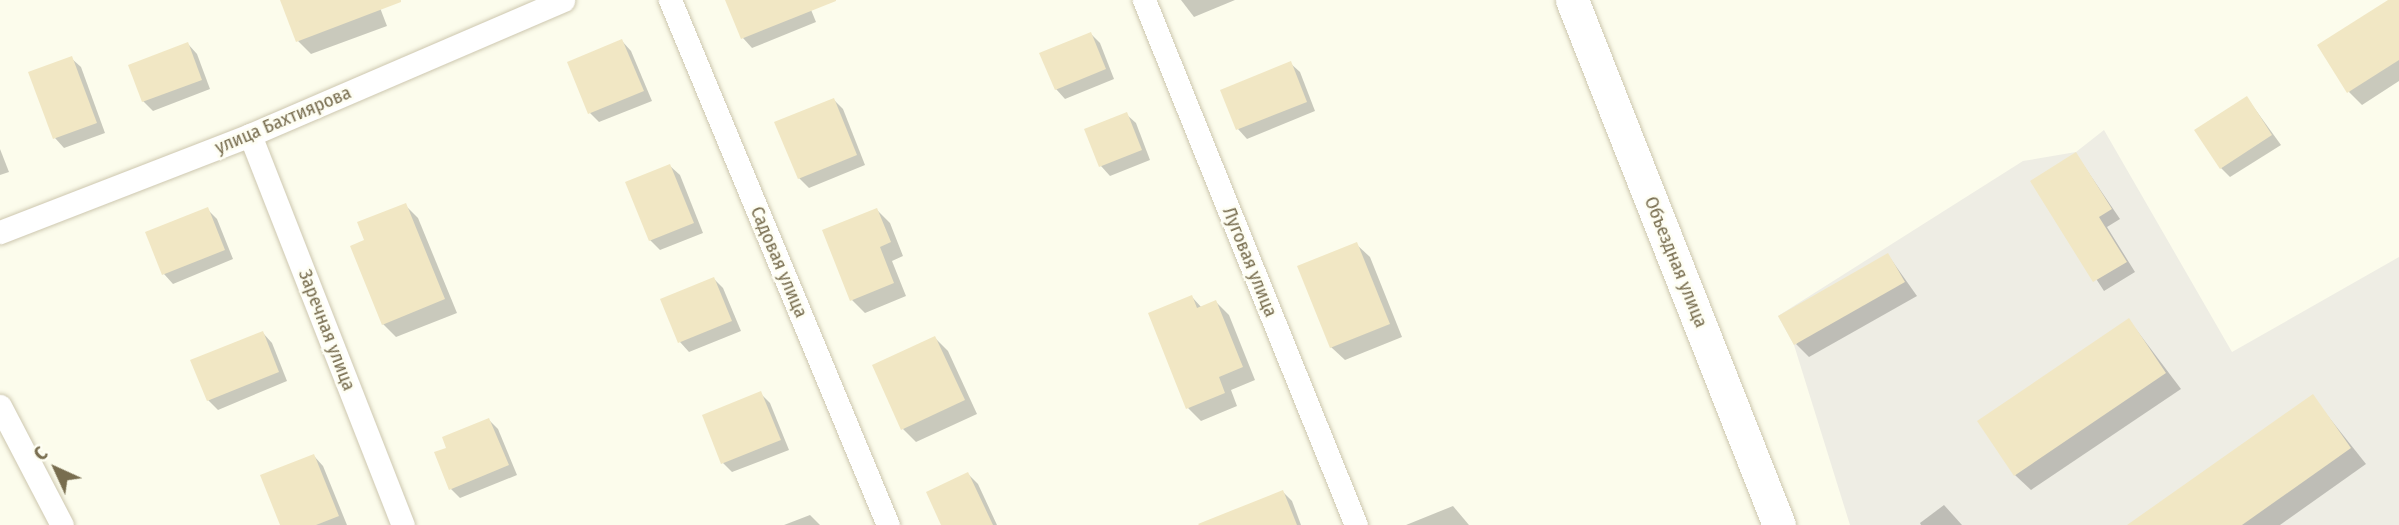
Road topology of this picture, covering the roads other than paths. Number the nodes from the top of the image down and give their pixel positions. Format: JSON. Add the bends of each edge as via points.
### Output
{"nodes":[{"id":1,"x":563,"y":0,"type":"edge"},
{"id":2,"x":670,"y":0,"type":"edge"},
{"id":3,"x":1144,"y":0,"type":"edge"},
{"id":4,"x":1572,"y":0,"type":"edge"},
{"id":5,"x":250,"y":135,"type":"junction"},
{"id":6,"x":0,"y":232,"type":"edge"},
{"id":7,"x":0,"y":406,"type":"edge"},
{"id":8,"x":62,"y":525,"type":"edge"},
{"id":9,"x":403,"y":525,"type":"edge"},
{"id":10,"x":888,"y":525,"type":"edge"},
{"id":11,"x":1356,"y":525,"type":"edge"},
{"id":12,"x":1779,"y":525,"type":"edge"}],
"edges":[{"from":1,"to":5,"type":"street","name":"улица Бахтиярова"},
{"from":2,"to":10,"type":"street","name":"Садовая улица"},
{"from":3,"to":11,"type":"street","name":"Луговая улица"},
{"from":4,"to":12,"type":"main road","name":"Объездная улица"},
{"from":5,"to":6,"type":"street","name":"улица Бахтиярова"},
{"from":5,"to":9,"type":"street","name":"Заречная улица"},
{"from":7,"to":8,"type":"street"}]}
